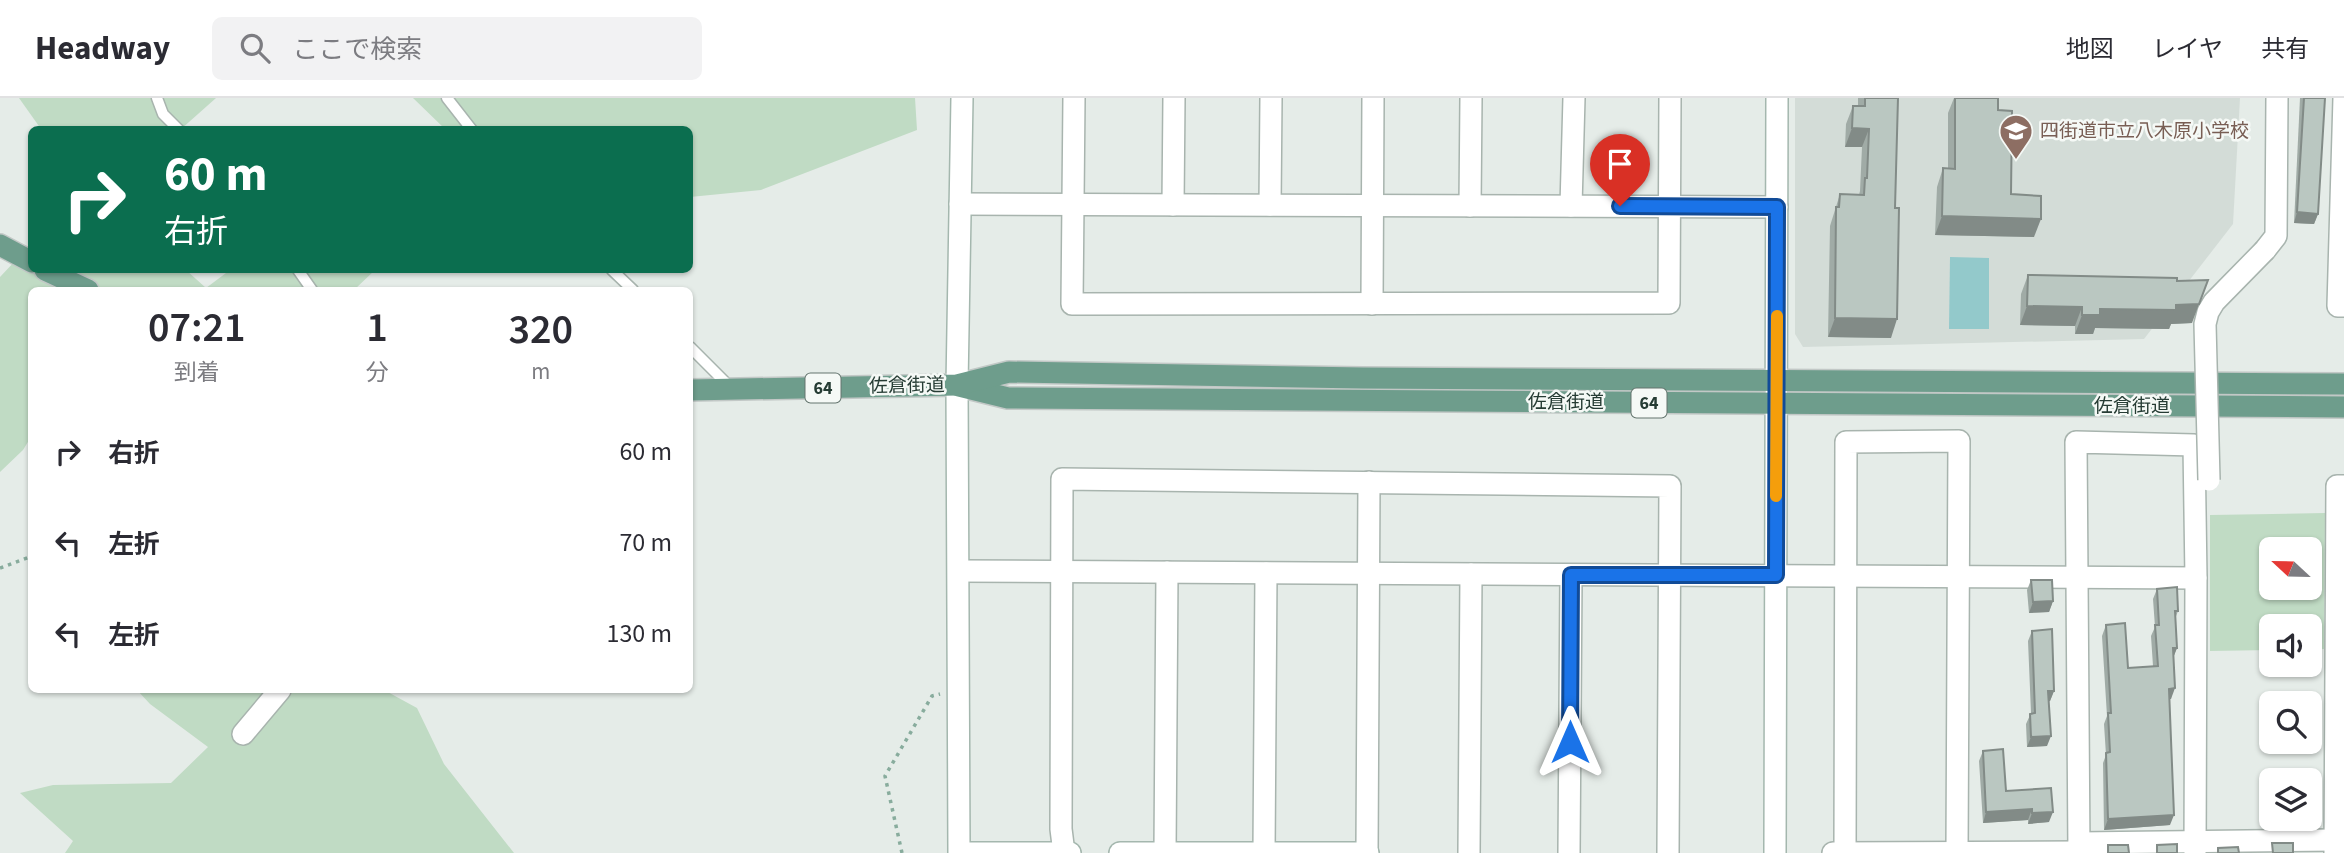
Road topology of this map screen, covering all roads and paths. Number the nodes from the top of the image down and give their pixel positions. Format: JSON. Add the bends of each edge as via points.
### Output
{"nodes":[{"id":1,"x":157,"y":98,"type":"edge"},
{"id":2,"x":447,"y":98,"type":"edge"},
{"id":3,"x":962,"y":98,"type":"edge"},
{"id":4,"x":1074,"y":98,"type":"edge"},
{"id":5,"x":1174,"y":98,"type":"edge"},
{"id":6,"x":1270,"y":98,"type":"edge"},
{"id":7,"x":1373,"y":98,"type":"edge"},
{"id":8,"x":1471,"y":98,"type":"edge"},
{"id":9,"x":1574,"y":98,"type":"edge"},
{"id":10,"x":1670,"y":98,"type":"edge"},
{"id":11,"x":1777,"y":98,"type":"edge"},
{"id":12,"x":2277,"y":98,"type":"edge"},
{"id":13,"x":2344,"y":98,"type":"edge"},
{"id":14,"x":175,"y":126,"type":"edge"},
{"id":15,"x":469,"y":126,"type":"edge"},
{"id":16,"x":960,"y":204,"type":"junction"},
{"id":17,"x":1073,"y":205,"type":"junction"},
{"id":18,"x":1173,"y":205,"type":"junction"},
{"id":19,"x":1270,"y":205,"type":"junction"},
{"id":20,"x":1373,"y":205,"type":"junction"},
{"id":21,"x":1470,"y":206,"type":"junction"},
{"id":22,"x":1571,"y":206,"type":"junction"},
{"id":23,"x":1670,"y":206,"type":"junction"},
{"id":24,"x":1777,"y":207,"type":"junction"},
{"id":25,"x":2342,"y":207,"type":"edge"},
{"id":26,"x":0,"y":244,"type":"edge"},
{"id":27,"x":28,"y":260,"type":"edge"},
{"id":28,"x":52,"y":273,"type":"edge"},
{"id":29,"x":615,"y":273,"type":"edge"},
{"id":30,"x":82,"y":287,"type":"edge"},
{"id":31,"x":630,"y":287,"type":"edge"},
{"id":32,"x":1372,"y":304,"type":"junction"},
{"id":33,"x":2344,"y":306,"type":"edge"},
{"id":34,"x":693,"y":350,"type":"edge"},
{"id":35,"x":1777,"y":380,"type":"junction"},
{"id":36,"x":2344,"y":384,"type":"edge"},
{"id":37,"x":957,"y":385,"type":"junction"},
{"id":38,"x":732,"y":389,"type":"junction"},
{"id":39,"x":693,"y":390,"type":"edge"},
{"id":40,"x":1776,"y":403,"type":"junction"},
{"id":41,"x":2344,"y":407,"type":"edge"},
{"id":42,"x":1369,"y":482,"type":"junction"},
{"id":43,"x":2344,"y":486,"type":"edge"},
{"id":44,"x":2195,"y":502,"type":"junction"},
{"id":45,"x":28,"y":558,"type":"edge"},
{"id":46,"x":0,"y":568,"type":"edge"},
{"id":47,"x":959,"y":571,"type":"junction"},
{"id":48,"x":1062,"y":572,"type":"junction"},
{"id":49,"x":1167,"y":572,"type":"junction"},
{"id":50,"x":1266,"y":573,"type":"junction"},
{"id":51,"x":1369,"y":573,"type":"junction"},
{"id":52,"x":1471,"y":574,"type":"junction"},
{"id":53,"x":1571,"y":575,"type":"junction"},
{"id":54,"x":1669,"y":575,"type":"junction"},
{"id":55,"x":1776,"y":575,"type":"junction"},
{"id":56,"x":1845,"y":576,"type":"junction"},
{"id":57,"x":1958,"y":576,"type":"junction"},
{"id":58,"x":2076,"y":577,"type":"junction"},
{"id":59,"x":2196,"y":578,"type":"junction"},
{"id":60,"x":2340,"y":584,"type":"edge"},
{"id":61,"x":959,"y":691,"type":"junction"},
{"id":62,"x":277,"y":693,"type":"edge"},
{"id":63,"x":243,"y":734,"type":"dead end"},
{"id":64,"x":2195,"y":847,"type":"edge"},
{"id":65,"x":2079,"y":849,"type":"edge"},
{"id":66,"x":2337,"y":849,"type":"edge"},
{"id":67,"x":902,"y":853,"type":"edge"},
{"id":68,"x":959,"y":853,"type":"edge"},
{"id":69,"x":1064,"y":853,"type":"edge"},
{"id":70,"x":1070,"y":853,"type":"edge"},
{"id":71,"x":1120,"y":853,"type":"edge"},
{"id":72,"x":1166,"y":853,"type":"edge"},
{"id":73,"x":1264,"y":853,"type":"edge"},
{"id":74,"x":1368,"y":853,"type":"edge"},
{"id":75,"x":1469,"y":853,"type":"edge"},
{"id":76,"x":1569,"y":853,"type":"edge"},
{"id":77,"x":1668,"y":853,"type":"edge"},
{"id":78,"x":1775,"y":853,"type":"edge"},
{"id":79,"x":1832,"y":853,"type":"edge"},
{"id":80,"x":1844,"y":853,"type":"edge"},
{"id":81,"x":1956,"y":853,"type":"edge"}],
"edges":[{"from":1,"to":14,"type":"lane","via":[[163,114]]},
{"from":2,"to":15,"type":"lane"},
{"from":3,"to":16,"type":"street"},
{"from":4,"to":17,"type":"street"},
{"from":5,"to":18,"type":"street"},
{"from":6,"to":19,"type":"street"},
{"from":7,"to":20,"type":"street"},
{"from":8,"to":21,"type":"street"},
{"from":9,"to":22,"type":"street"},
{"from":10,"to":23,"type":"street"},
{"from":11,"to":24,"type":"street"},
{"from":12,"to":44,"type":"street","bridge":true,"via":[[2276,236],[2208,312],[2209,499]]},
{"from":13,"to":25,"type":"street"},
{"from":16,"to":17,"type":"street"},
{"from":16,"to":37,"type":"street"},
{"from":17,"to":18,"type":"street"},
{"from":17,"to":32,"type":"street","via":[[1072,304]]},
{"from":18,"to":19,"type":"street"},
{"from":19,"to":20,"type":"street"},
{"from":20,"to":21,"type":"street"},
{"from":20,"to":32,"type":"street"},
{"from":21,"to":22,"type":"street"},
{"from":22,"to":23,"type":"street"},
{"from":23,"to":24,"type":"street"},
{"from":23,"to":32,"type":"street","via":[[1669,303]]},
{"from":24,"to":35,"type":"street"},
{"from":25,"to":33,"type":"street","via":[[2338,306]]},
{"from":26,"to":27,"type":"main road"},
{"from":28,"to":30,"type":"main road"},
{"from":29,"to":31,"type":"lane"},
{"from":34,"to":38,"type":"lane"},
{"from":35,"to":36,"type":"main road","name":"佐倉街道","number":"64"},
{"from":35,"to":37,"type":"main road","name":"佐倉街道","number":"64","via":[[1009,372]]},
{"from":35,"to":40,"type":"street"},
{"from":37,"to":38,"type":"main road","name":"佐倉街道","number":"64"},
{"from":37,"to":40,"type":"main road","name":"佐倉街道","number":"64","via":[[1008,398]]},
{"from":37,"to":47,"type":"street"},
{"from":38,"to":39,"type":"main road","name":"佐倉街道","number":"64"},
{"from":40,"to":41,"type":"main road","name":"佐倉街道","number":"64"},
{"from":40,"to":55,"type":"street"},
{"from":42,"to":48,"type":"street","via":[[1062,478]]},
{"from":42,"to":51,"type":"street"},
{"from":42,"to":54,"type":"street","via":[[1670,486]]},
{"from":43,"to":60,"type":"street","via":[[2337,486]]},
{"from":44,"to":58,"type":"street","via":[[2194,445],[2076,442]]},
{"from":44,"to":59,"type":"street"},
{"from":45,"to":46,"type":"path"},
{"from":47,"to":48,"type":"street"},
{"from":47,"to":61,"type":"street"},
{"from":48,"to":49,"type":"street"},
{"from":48,"to":69,"type":"street"},
{"from":49,"to":50,"type":"street"},
{"from":49,"to":72,"type":"street"},
{"from":50,"to":51,"type":"street"},
{"from":50,"to":73,"type":"street"},
{"from":51,"to":52,"type":"street"},
{"from":51,"to":74,"type":"street"},
{"from":52,"to":53,"type":"street"},
{"from":52,"to":75,"type":"street"},
{"from":53,"to":54,"type":"street"},
{"from":53,"to":76,"type":"street"},
{"from":54,"to":55,"type":"street"},
{"from":54,"to":77,"type":"street"},
{"from":55,"to":56,"type":"street"},
{"from":55,"to":78,"type":"street"},
{"from":56,"to":57,"type":"street"},
{"from":56,"to":57,"type":"street","via":[[1846,442],[1959,441]]},
{"from":56,"to":80,"type":"street"},
{"from":57,"to":58,"type":"street"},
{"from":57,"to":81,"type":"street"},
{"from":58,"to":59,"type":"street"},
{"from":58,"to":65,"type":"street"},
{"from":59,"to":64,"type":"street"},
{"from":60,"to":66,"type":"street"},
{"from":61,"to":67,"type":"path","via":[[932,696],[885,776]]},
{"from":61,"to":68,"type":"street"},
{"from":62,"to":63,"type":"street"},
{"from":64,"to":65,"type":"street"},
{"from":64,"to":66,"type":"street"},
{"from":65,"to":81,"type":"street"},
{"from":68,"to":69,"type":"street"},
{"from":69,"to":70,"type":"street"},
{"from":71,"to":72,"type":"street"},
{"from":72,"to":73,"type":"street"},
{"from":73,"to":74,"type":"street"},
{"from":79,"to":80,"type":"street"},
{"from":80,"to":81,"type":"street"}]}
